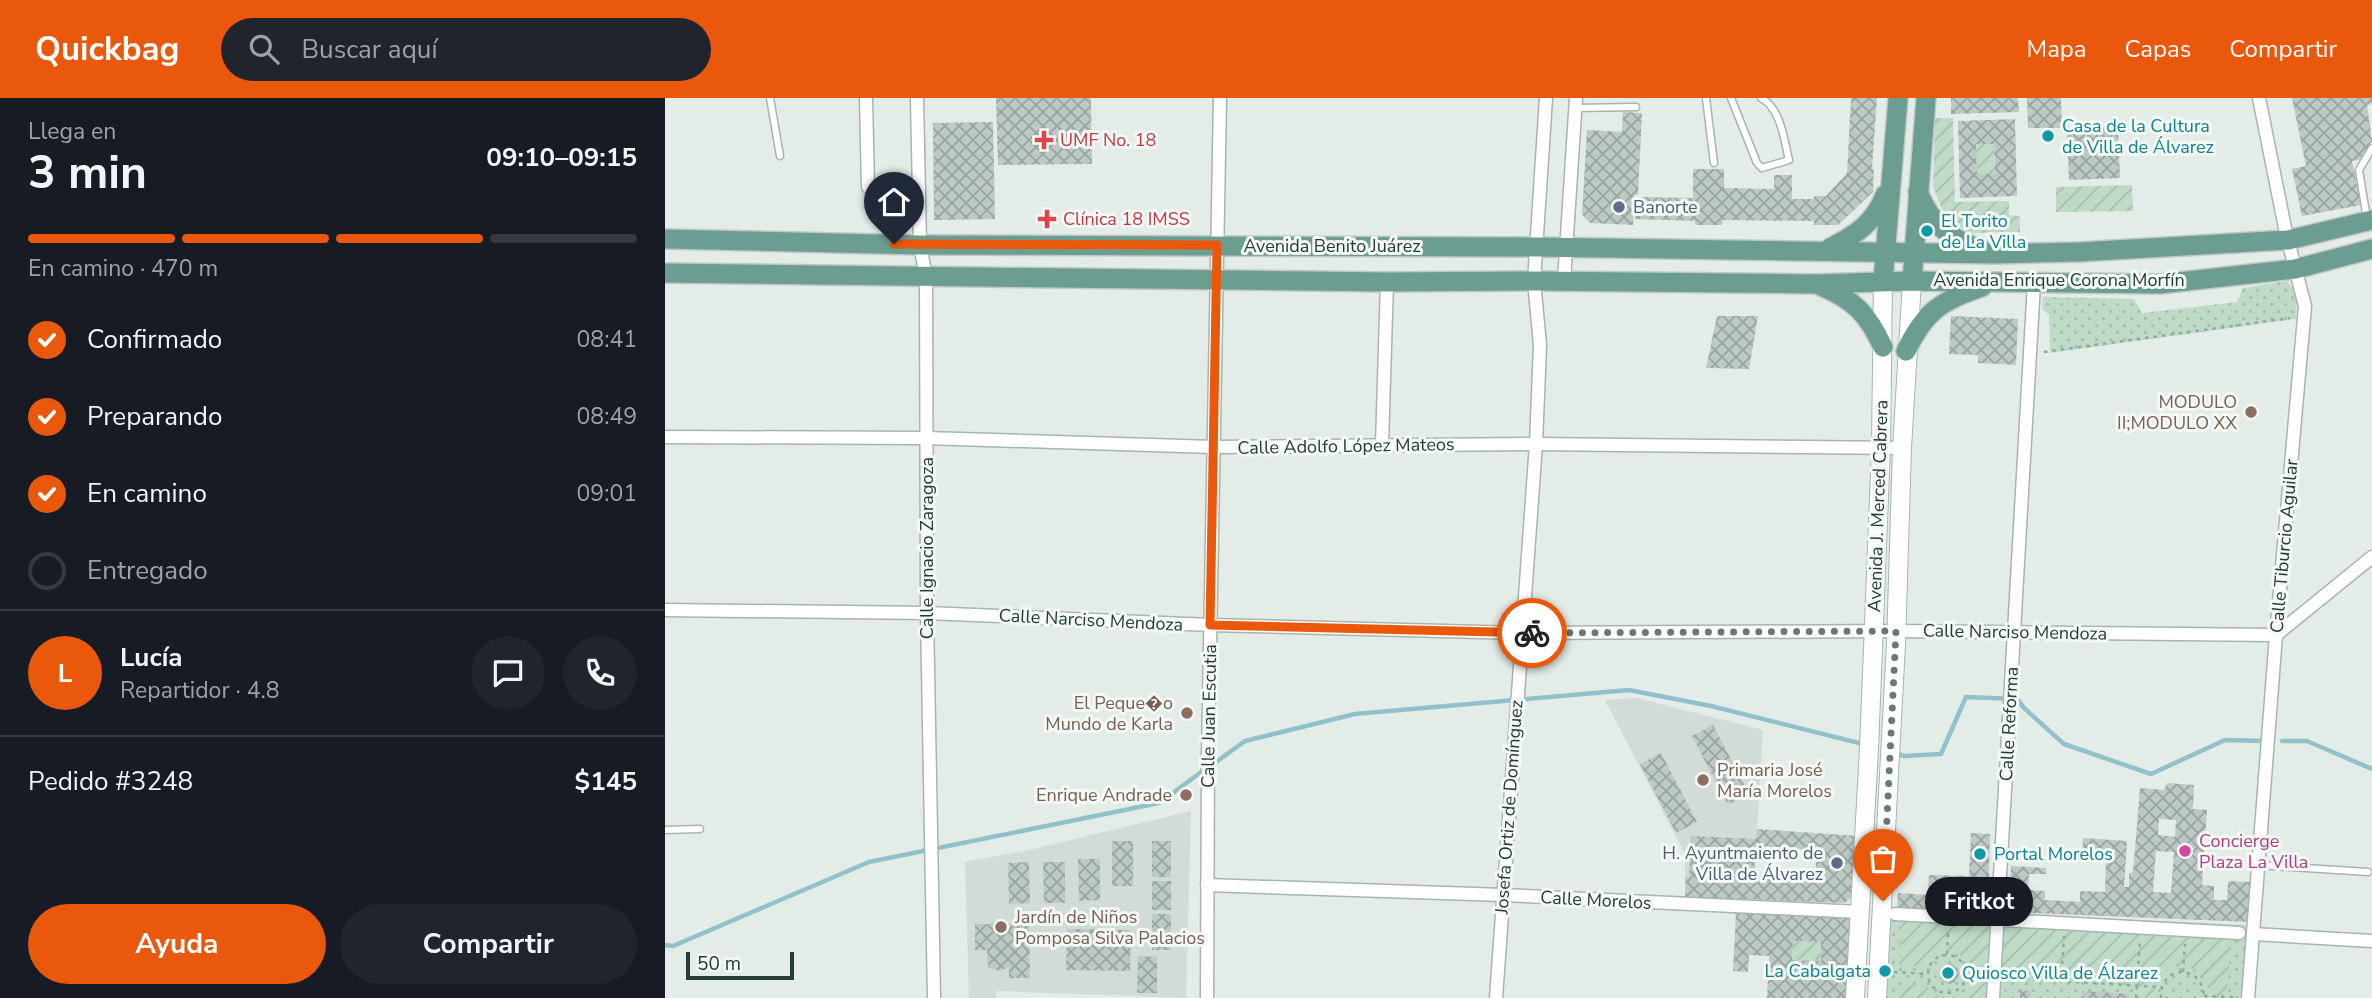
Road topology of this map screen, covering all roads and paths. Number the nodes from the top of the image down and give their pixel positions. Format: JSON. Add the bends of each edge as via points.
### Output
{"nodes":[{"id":1,"x":770,"y":98,"type":"edge"},
{"id":2,"x":866,"y":98,"type":"edge"},
{"id":3,"x":917,"y":98,"type":"edge"},
{"id":4,"x":1220,"y":98,"type":"edge"},
{"id":5,"x":1546,"y":98,"type":"edge"},
{"id":6,"x":1706,"y":98,"type":"edge"},
{"id":7,"x":1731,"y":98,"type":"edge"},
{"id":8,"x":1761,"y":98,"type":"edge"},
{"id":9,"x":1898,"y":98,"type":"edge"},
{"id":10,"x":1926,"y":98,"type":"edge"},
{"id":11,"x":2259,"y":98,"type":"edge"},
{"id":12,"x":1576,"y":103,"type":"edge"},
{"id":13,"x":1636,"y":107,"type":"dead end"},
{"id":14,"x":2371,"y":152,"type":"edge"},
{"id":15,"x":780,"y":156,"type":"dead end"},
{"id":16,"x":1714,"y":163,"type":"dead end"},
{"id":17,"x":1890,"y":185,"type":"junction"},
{"id":18,"x":919,"y":187,"type":"junction"},
{"id":19,"x":1918,"y":192,"type":"junction"},
{"id":20,"x":2369,"y":221,"type":"edge"},
{"id":21,"x":665,"y":239,"type":"edge"},
{"id":22,"x":2288,"y":240,"type":"junction"},
{"id":23,"x":920,"y":245,"type":"junction"},
{"id":24,"x":1217,"y":245,"type":"junction"},
{"id":25,"x":1536,"y":247,"type":"junction"},
{"id":26,"x":1566,"y":248,"type":"junction"},
{"id":27,"x":2372,"y":249,"type":"edge"},
{"id":28,"x":1825,"y":250,"type":"junction"},
{"id":29,"x":1886,"y":252,"type":"junction"},
{"id":30,"x":1915,"y":253,"type":"junction"},
{"id":31,"x":1995,"y":254,"type":"junction"},
{"id":32,"x":2295,"y":269,"type":"junction"},
{"id":33,"x":665,"y":273,"type":"edge"},
{"id":34,"x":926,"y":277,"type":"junction"},
{"id":35,"x":1217,"y":279,"type":"junction"},
{"id":36,"x":1534,"y":281,"type":"junction"},
{"id":37,"x":1564,"y":281,"type":"junction"},
{"id":38,"x":1883,"y":281,"type":"junction"},
{"id":39,"x":1912,"y":281,"type":"junction"},
{"id":40,"x":1387,"y":282,"type":"junction"},
{"id":41,"x":1998,"y":282,"type":"junction"},
{"id":42,"x":2034,"y":283,"type":"junction"},
{"id":43,"x":1817,"y":284,"type":"junction"},
{"id":44,"x":2294,"y":318,"type":"dead end"},
{"id":45,"x":1883,"y":347,"type":"junction"},
{"id":46,"x":1906,"y":351,"type":"junction"},
{"id":47,"x":2030,"y":354,"type":"junction"},
{"id":48,"x":665,"y":437,"type":"edge"},
{"id":49,"x":926,"y":438,"type":"junction"},
{"id":50,"x":1382,"y":444,"type":"junction"},
{"id":51,"x":1536,"y":444,"type":"junction"},
{"id":52,"x":1214,"y":447,"type":"junction"},
{"id":53,"x":1881,"y":447,"type":"junction"},
{"id":54,"x":1902,"y":448,"type":"junction"},
{"id":55,"x":2372,"y":557,"type":"edge"},
{"id":56,"x":665,"y":610,"type":"edge"},
{"id":57,"x":927,"y":613,"type":"junction"},
{"id":58,"x":1210,"y":625,"type":"junction"},
{"id":59,"x":1896,"y":631,"type":"junction"},
{"id":60,"x":1873,"y":632,"type":"junction"},
{"id":61,"x":1521,"y":633,"type":"junction"},
{"id":62,"x":2014,"y":633,"type":"junction"},
{"id":63,"x":2276,"y":635,"type":"junction"},
{"id":64,"x":1869,"y":749,"type":"junction"},
{"id":65,"x":1891,"y":751,"type":"junction"},
{"id":66,"x":700,"y":829,"type":"dead end"},
{"id":67,"x":665,"y":830,"type":"edge"},
{"id":68,"x":2259,"y":865,"type":"junction"},
{"id":69,"x":2368,"y":872,"type":"dead end"},
{"id":70,"x":1207,"y":885,"type":"junction"},
{"id":71,"x":1503,"y":895,"type":"junction"},
{"id":72,"x":1860,"y":912,"type":"junction"},
{"id":73,"x":1895,"y":914,"type":"dead end"},
{"id":74,"x":1948,"y":917,"type":"junction"},
{"id":75,"x":1998,"y":919,"type":"junction"},
{"id":76,"x":2064,"y":923,"type":"junction"},
{"id":77,"x":2141,"y":928,"type":"junction"},
{"id":78,"x":2186,"y":930,"type":"junction"},
{"id":79,"x":2246,"y":933,"type":"junction"},
{"id":80,"x":2372,"y":941,"type":"edge"},
{"id":81,"x":1947,"y":954,"type":"junction"},
{"id":82,"x":1891,"y":972,"type":"dead end"},
{"id":83,"x":2183,"y":972,"type":"junction"},
{"id":84,"x":1928,"y":974,"type":"junction"},
{"id":85,"x":1966,"y":976,"type":"junction"},
{"id":86,"x":1994,"y":977,"type":"junction"},
{"id":87,"x":2061,"y":981,"type":"junction"},
{"id":88,"x":2137,"y":985,"type":"junction"},
{"id":89,"x":2161,"y":987,"type":"junction"},
{"id":90,"x":1945,"y":992,"type":"junction"},
{"id":91,"x":2204,"y":997,"type":"edge"},
{"id":92,"x":934,"y":998,"type":"edge"},
{"id":93,"x":1207,"y":998,"type":"edge"},
{"id":94,"x":1496,"y":998,"type":"edge"},
{"id":95,"x":1855,"y":998,"type":"edge"},
{"id":96,"x":1877,"y":998,"type":"edge"},
{"id":97,"x":1945,"y":998,"type":"edge"},
{"id":98,"x":1993,"y":998,"type":"edge"},
{"id":99,"x":2136,"y":998,"type":"edge"},
{"id":100,"x":2161,"y":998,"type":"edge"},
{"id":101,"x":2235,"y":998,"type":"edge"},
{"id":102,"x":2248,"y":998,"type":"edge"}],
"edges":[{"from":1,"to":15,"type":"lane"},
{"from":2,"to":18,"type":"street","via":[[868,187]]},
{"from":3,"to":18,"type":"street","name":"Calle Ignacio Zaragoza"},
{"from":4,"to":24,"type":"street","name":"Calle Juan Escutia"},
{"from":5,"to":25,"type":"street","name":"Josefa Ortiz de Domínguez"},
{"from":6,"to":16,"type":"lane"},
{"from":7,"to":8,"type":"lane","via":[[1762,168],[1789,160],[1778,117]]},
{"from":9,"to":17,"type":"main road","name":"Avenida J. Merced Cabrera"},
{"from":10,"to":19,"type":"main road"},
{"from":11,"to":22,"type":"street","name":"Calle Tiburcio Aguilar"},
{"from":12,"to":13,"type":"lane"},
{"from":12,"to":26,"type":"street"},
{"from":14,"to":20,"type":"lane","via":[[2359,170]]},
{"from":17,"to":28,"type":"main road","via":[[1872,220]]},
{"from":17,"to":29,"type":"main road","name":"Avenida J. Merced Cabrera"},
{"from":18,"to":23,"type":"street","name":"Calle Ignacio Zaragoza"},
{"from":19,"to":30,"type":"main road"},
{"from":19,"to":31,"type":"main road","via":[[1939,227],[1958,241]]},
{"from":20,"to":22,"type":"main road","name":"Avenida Enrique Corona Morfín"},
{"from":21,"to":23,"type":"main road","name":"Avenida Benito Juárez"},
{"from":22,"to":31,"type":"main road","name":"Avenida Enrique Corona Morfín"},
{"from":22,"to":32,"type":"street","name":"Calle Tiburcio Aguilar"},
{"from":23,"to":24,"type":"main road","name":"Avenida Benito Juárez"},
{"from":23,"to":34,"type":"street","name":"Calle Ignacio Zaragoza"},
{"from":24,"to":25,"type":"main road","name":"Avenida Benito Juárez"},
{"from":24,"to":35,"type":"street","name":"Calle Juan Escutia"},
{"from":25,"to":26,"type":"main road","name":"Avenida Benito Juárez"},
{"from":25,"to":36,"type":"street","name":"Josefa Ortiz de Domínguez"},
{"from":26,"to":28,"type":"main road","name":"Avenida Benito Juárez"},
{"from":26,"to":37,"type":"street"},
{"from":27,"to":32,"type":"main road","name":"Avenida Enrique Corona Morfín"},
{"from":28,"to":29,"type":"main road","name":"Avenida Benito Juárez"},
{"from":29,"to":30,"type":"main road","name":"Avenida Benito Juárez"},
{"from":29,"to":38,"type":"main road","name":"Avenida J. Merced Cabrera"},
{"from":30,"to":31,"type":"main road","name":"Avenida Enrique Corona Morfín"},
{"from":30,"to":39,"type":"main road"},
{"from":32,"to":42,"type":"main road","name":"Avenida Enrique Corona Morfín","via":[[2160,284]]},
{"from":32,"to":63,"type":"street","name":"Calle Tiburcio Aguilar","via":[[2305,306]]},
{"from":33,"to":34,"type":"main road","name":"Avenida Benito Juárez"},
{"from":34,"to":35,"type":"main road","name":"Avenida Benito Juárez"},
{"from":34,"to":49,"type":"street","name":"Calle Ignacio Zaragoza"},
{"from":35,"to":40,"type":"main road","name":"Avenida Benito Juárez"},
{"from":35,"to":52,"type":"street","name":"Calle Juan Escutia"},
{"from":36,"to":37,"type":"main road","name":"Avenida Benito Juárez"},
{"from":36,"to":40,"type":"main road","name":"Avenida Benito Juárez"},
{"from":36,"to":51,"type":"street","name":"Josefa Ortiz de Domínguez","via":[[1540,345]]},
{"from":37,"to":43,"type":"main road","name":"Avenida Benito Juárez"},
{"from":38,"to":39,"type":"main road","name":"Avenida Benito Juárez"},
{"from":38,"to":43,"type":"main road","name":"Avenida Benito Juárez"},
{"from":38,"to":45,"type":"main road","name":"Avenida J. Merced Cabrera"},
{"from":39,"to":41,"type":"main road","name":"Avenida Enrique Corona Morfín"},
{"from":39,"to":46,"type":"main road","name":"Avenida J. Merced Cabrera"},
{"from":40,"to":50,"type":"street"},
{"from":41,"to":42,"type":"main road","name":"Avenida Enrique Corona Morfín"},
{"from":41,"to":46,"type":"main road","via":[[1956,296],[1935,309],[1916,329]]},
{"from":42,"to":47,"type":"street","name":"Calle Reforma"},
{"from":43,"to":45,"type":"main road","via":[[1859,307]]},
{"from":44,"to":47,"type":"path"},
{"from":45,"to":53,"type":"main road","name":"Avenida J. Merced Cabrera"},
{"from":46,"to":54,"type":"main road","name":"Avenida J. Merced Cabrera"},
{"from":47,"to":62,"type":"street","name":"Calle Reforma"},
{"from":48,"to":49,"type":"street","name":"Calle Adolfo López Mateos"},
{"from":49,"to":52,"type":"street","name":"Calle Adolfo López Mateos"},
{"from":49,"to":57,"type":"street","name":"Calle Ignacio Zaragoza"},
{"from":50,"to":51,"type":"street","name":"Calle Adolfo López Mateos"},
{"from":50,"to":52,"type":"street","name":"Calle Adolfo López Mateos"},
{"from":51,"to":53,"type":"street","name":"Calle Adolfo López Mateos"},
{"from":51,"to":61,"type":"street","name":"Josefa Ortiz de Domínguez"},
{"from":52,"to":58,"type":"street","name":"Calle Juan Escutia"},
{"from":53,"to":54,"type":"street","name":"Calle Adolfo López Mateos"},
{"from":53,"to":60,"type":"main road","name":"Avenida J. Merced Cabrera"},
{"from":54,"to":59,"type":"main road","name":"Avenida J. Merced Cabrera"},
{"from":55,"to":63,"type":"street"},
{"from":56,"to":57,"type":"street","name":"Calle Narciso Mendoza"},
{"from":57,"to":58,"type":"street","name":"Calle Narciso Mendoza"},
{"from":57,"to":92,"type":"street","name":"Calle Ignacio Zaragoza"},
{"from":58,"to":61,"type":"street","name":"Calle Narciso Mendoza"},
{"from":58,"to":70,"type":"street","name":"Calle Juan Escutia"},
{"from":59,"to":60,"type":"street","name":"Calle Narciso Mendoza"},
{"from":59,"to":62,"type":"street","name":"Calle Narciso Mendoza"},
{"from":59,"to":65,"type":"main road","name":"Avenida J. Merced Cabrera"},
{"from":60,"to":61,"type":"street","name":"Calle Narciso Mendoza"},
{"from":60,"to":64,"type":"main road","name":"Avenida J. Merced Cabrera"},
{"from":61,"to":71,"type":"street","name":"Josefa Ortiz de Domínguez"},
{"from":62,"to":63,"type":"street","name":"Calle Narciso Mendoza"},
{"from":62,"to":75,"type":"street","name":"Calle Reforma"},
{"from":63,"to":68,"type":"street","name":"Calle Tiburcio Aguilar"},
{"from":64,"to":65,"type":"main road"},
{"from":64,"to":72,"type":"main road","name":"Avenida J. Merced Cabrera"},
{"from":65,"to":96,"type":"main road","name":"Avenida J. Merced Cabrera"},
{"from":66,"to":67,"type":"lane"},
{"from":68,"to":69,"type":"lane"},
{"from":68,"to":79,"type":"street","name":"Calle Tiburcio Aguilar"},
{"from":70,"to":71,"type":"street","name":"Calle Morelos"},
{"from":70,"to":93,"type":"street","name":"Calle Juan Escutia"},
{"from":71,"to":72,"type":"street","name":"Calle Morelos"},
{"from":71,"to":94,"type":"street","name":"Josefa Ortiz de Domínguez"},
{"from":72,"to":95,"type":"main road","name":"Avenida J. Merced Cabrera"},
{"from":73,"to":74,"type":"street"},
{"from":74,"to":75,"type":"street"},
{"from":74,"to":81,"type":"path"},
{"from":75,"to":76,"type":"street"},
{"from":75,"to":86,"type":"street","name":"Calle Reforma"},
{"from":76,"to":77,"type":"street"},
{"from":76,"to":87,"type":"path"},
{"from":77,"to":78,"type":"street"},
{"from":77,"to":88,"type":"path"},
{"from":78,"to":79,"type":"street"},
{"from":78,"to":83,"type":"path"},
{"from":79,"to":80,"type":"street"},
{"from":79,"to":102,"type":"street","name":"Calle Tiburcio Aguilar"},
{"from":81,"to":84,"type":"path","via":[[1932,962]]},
{"from":81,"to":85,"type":"path","via":[[1959,959]]},
{"from":82,"to":84,"type":"path"},
{"from":83,"to":89,"type":"path","via":[[2170,976]]},
{"from":83,"to":91,"type":"path","via":[[2196,977]]},
{"from":84,"to":90,"type":"path","via":[[1935,988]]},
{"from":85,"to":86,"type":"path"},
{"from":85,"to":90,"type":"path","via":[[1956,990]]},
{"from":86,"to":87,"type":"path"},
{"from":86,"to":98,"type":"street","name":"Calle Reforma"},
{"from":87,"to":88,"type":"path"},
{"from":88,"to":89,"type":"path"},
{"from":88,"to":99,"type":"path"},
{"from":89,"to":100,"type":"path"},
{"from":90,"to":97,"type":"path"},
{"from":91,"to":101,"type":"path"}]}
